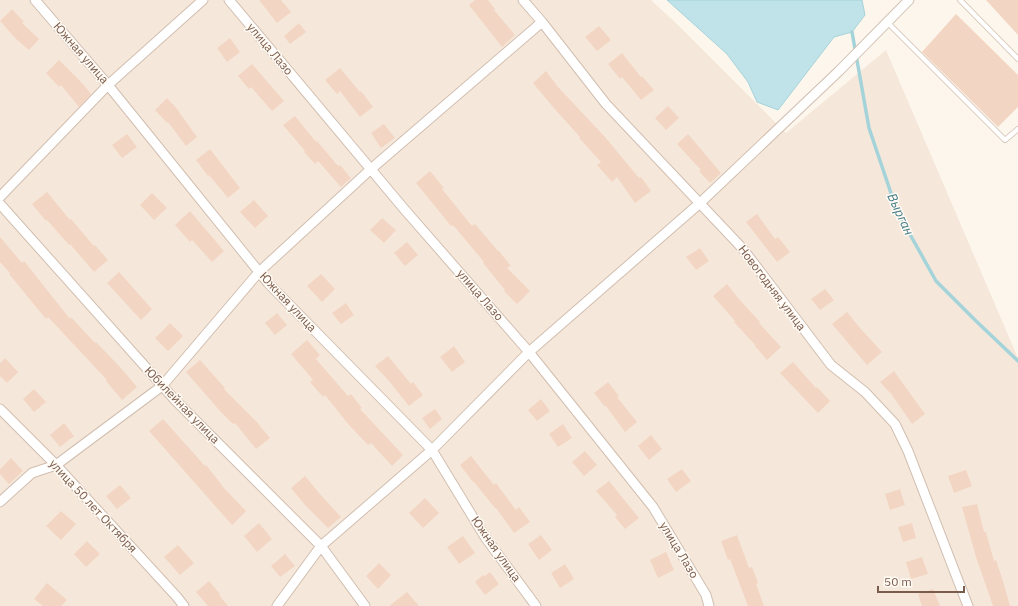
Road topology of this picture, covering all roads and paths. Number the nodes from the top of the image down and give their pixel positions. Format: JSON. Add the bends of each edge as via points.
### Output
{"nodes":[{"id":1,"x":35,"y":0,"type":"edge"},
{"id":2,"x":203,"y":0,"type":"edge"},
{"id":3,"x":229,"y":0,"type":"edge"},
{"id":4,"x":523,"y":0,"type":"edge"},
{"id":5,"x":909,"y":0,"type":"edge"},
{"id":6,"x":960,"y":0,"type":"edge"},
{"id":7,"x":542,"y":22,"type":"junction"},
{"id":8,"x":887,"y":22,"type":"junction"},
{"id":9,"x":1018,"y":59,"type":"edge"},
{"id":10,"x":108,"y":85,"type":"junction"},
{"id":11,"x":1018,"y":129,"type":"edge"},
{"id":12,"x":371,"y":168,"type":"junction"},
{"id":13,"x":0,"y":197,"type":"edge"},
{"id":14,"x":700,"y":202,"type":"junction"},
{"id":15,"x":0,"y":204,"type":"edge"},
{"id":16,"x":259,"y":272,"type":"junction"},
{"id":17,"x":529,"y":352,"type":"junction"},
{"id":18,"x":162,"y":386,"type":"junction"},
{"id":19,"x":0,"y":409,"type":"edge"},
{"id":20,"x":432,"y":450,"type":"junction"},
{"id":21,"x":56,"y":465,"type":"junction"},
{"id":22,"x":0,"y":502,"type":"edge"},
{"id":23,"x":322,"y":546,"type":"junction"},
{"id":24,"x":184,"y":606,"type":"edge"},
{"id":25,"x":277,"y":606,"type":"edge"},
{"id":26,"x":365,"y":606,"type":"edge"},
{"id":27,"x":536,"y":606,"type":"edge"},
{"id":28,"x":709,"y":606,"type":"edge"},
{"id":29,"x":968,"y":606,"type":"edge"}],
"edges":[{"from":1,"to":10,"type":"street","name":"Южная улица"},
{"from":2,"to":10,"type":"street"},
{"from":3,"to":12,"type":"street","name":"улица Лазо"},
{"from":4,"to":7,"type":"street","name":"Новогодняя улица"},
{"from":5,"to":8,"type":"street"},
{"from":6,"to":9,"type":"lane"},
{"from":7,"to":12,"type":"street"},
{"from":7,"to":14,"type":"street","name":"Новогодняя улица","via":[[606,104]]},
{"from":8,"to":11,"type":"lane","via":[[1005,140]]},
{"from":8,"to":14,"type":"street"},
{"from":10,"to":13,"type":"street"},
{"from":10,"to":16,"type":"street","name":"Южная улица"},
{"from":12,"to":16,"type":"street"},
{"from":12,"to":17,"type":"street","name":"улица Лазо"},
{"from":14,"to":17,"type":"street"},
{"from":14,"to":29,"type":"street","name":"Новогодняя улица","via":[[743,249],[830,365],[865,392],[896,424]]},
{"from":15,"to":18,"type":"street","name":"Юбилейная улица"},
{"from":16,"to":18,"type":"street"},
{"from":16,"to":20,"type":"street","name":"Южная улица"},
{"from":17,"to":20,"type":"street"},
{"from":17,"to":28,"type":"street","name":"улица Лазо","via":[[653,507],[706,595]]},
{"from":18,"to":21,"type":"street"},
{"from":18,"to":23,"type":"street","name":"Юбилейная улица"},
{"from":19,"to":21,"type":"street","name":"улица 50 лет Октября"},
{"from":20,"to":23,"type":"street"},
{"from":20,"to":27,"type":"street","name":"Южная улица","via":[[485,537]]},
{"from":21,"to":22,"type":"street","via":[[32,473]]},
{"from":21,"to":24,"type":"street","name":"улица 50 лет Октября"},
{"from":23,"to":25,"type":"street"},
{"from":23,"to":26,"type":"street","name":"Юбилейная улица"}]}
